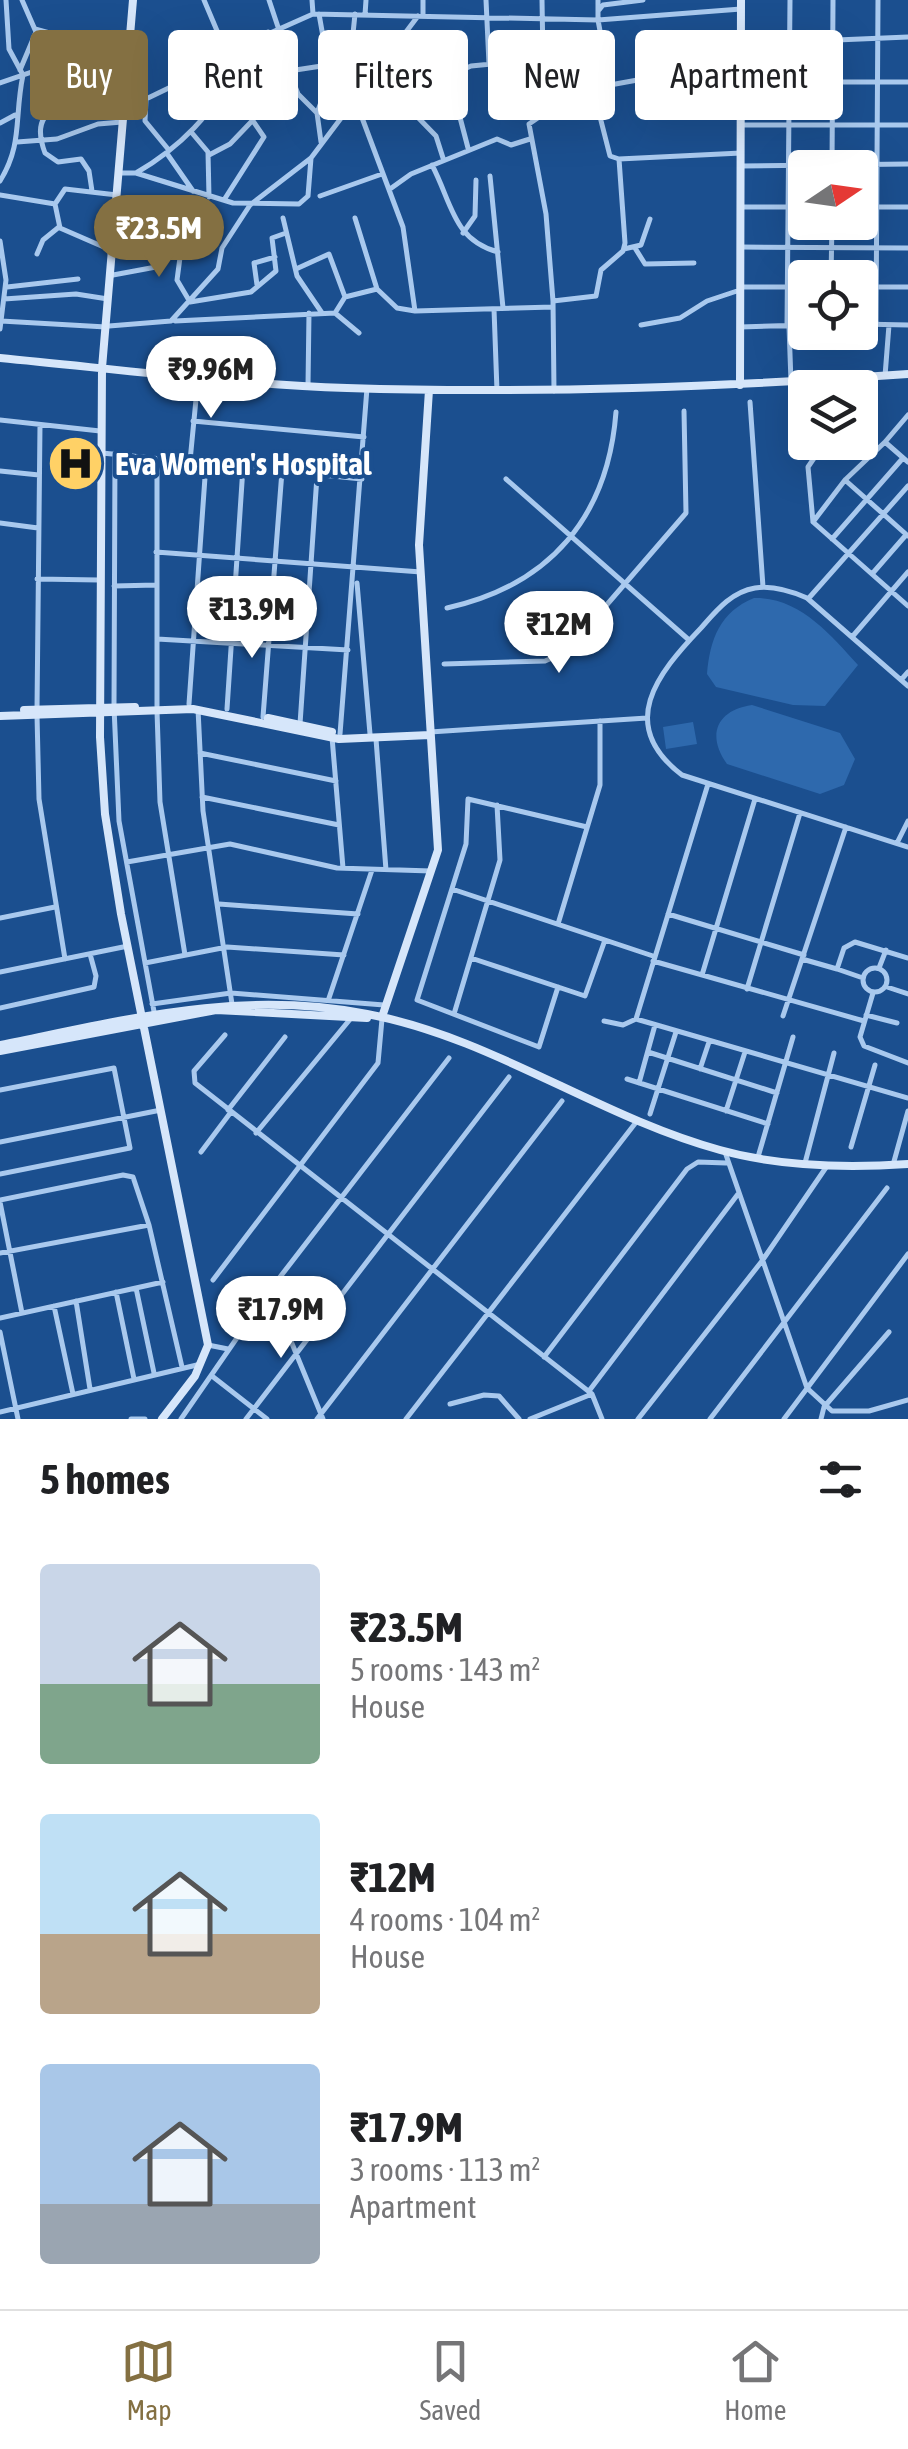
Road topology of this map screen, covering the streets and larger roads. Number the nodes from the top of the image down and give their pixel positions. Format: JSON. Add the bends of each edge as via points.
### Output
{"nodes":[{"id":1,"x":6,"y":0,"type":"edge"},
{"id":2,"x":22,"y":0,"type":"edge"},
{"id":3,"x":134,"y":0,"type":"edge"},
{"id":4,"x":204,"y":0,"type":"edge"},
{"id":5,"x":269,"y":0,"type":"edge"},
{"id":6,"x":312,"y":0,"type":"edge"},
{"id":7,"x":366,"y":0,"type":"edge"},
{"id":8,"x":423,"y":0,"type":"edge"},
{"id":9,"x":486,"y":0,"type":"edge"},
{"id":10,"x":542,"y":0,"type":"edge"},
{"id":11,"x":598,"y":0,"type":"edge"},
{"id":12,"x":642,"y":0,"type":"edge"},
{"id":13,"x":790,"y":0,"type":"edge"},
{"id":14,"x":832,"y":0,"type":"edge"},
{"id":15,"x":878,"y":0,"type":"edge"},
{"id":16,"x":741,"y":4,"type":"edge"},
{"id":17,"x":316,"y":14,"type":"junction"},
{"id":18,"x":355,"y":14,"type":"junction"},
{"id":19,"x":366,"y":15,"type":"junction"},
{"id":20,"x":420,"y":15,"type":"junction"},
{"id":21,"x":486,"y":16,"type":"junction"},
{"id":22,"x":598,"y":16,"type":"junction"},
{"id":23,"x":544,"y":17,"type":"junction"},
{"id":24,"x":278,"y":27,"type":"junction"},
{"id":25,"x":35,"y":29,"type":"junction"},
{"id":26,"x":39,"y":30,"type":"edge"},
{"id":27,"x":132,"y":30,"type":"edge"},
{"id":28,"x":217,"y":30,"type":"edge"},
{"id":29,"x":272,"y":30,"type":"edge"},
{"id":30,"x":320,"y":30,"type":"edge"},
{"id":31,"x":353,"y":30,"type":"edge"},
{"id":32,"x":409,"y":30,"type":"edge"},
{"id":33,"x":543,"y":30,"type":"edge"},
{"id":34,"x":600,"y":30,"type":"edge"},
{"id":35,"x":741,"y":30,"type":"edge"},
{"id":36,"x":789,"y":30,"type":"edge"},
{"id":37,"x":830,"y":30,"type":"edge"},
{"id":38,"x":878,"y":37,"type":"junction"},
{"id":39,"x":843,"y":38,"type":"edge"},
{"id":40,"x":908,"y":38,"type":"edge"},
{"id":41,"x":488,"y":48,"type":"edge"},
{"id":42,"x":0,"y":49,"type":"edge"},
{"id":43,"x":9,"y":49,"type":"junction"},
{"id":44,"x":30,"y":70,"type":"edge"},
{"id":45,"x":22,"y":72,"type":"junction"},
{"id":46,"x":0,"y":82,"type":"edge"},
{"id":47,"x":843,"y":82,"type":"edge"},
{"id":48,"x":878,"y":82,"type":"junction"},
{"id":49,"x":908,"y":82,"type":"edge"},
{"id":50,"x":298,"y":94,"type":"edge"},
{"id":51,"x":317,"y":113,"type":"joint"},
{"id":52,"x":16,"y":114,"type":"junction"},
{"id":53,"x":47,"y":120,"type":"edge"},
{"id":54,"x":125,"y":120,"type":"edge"},
{"id":55,"x":145,"y":120,"type":"edge"},
{"id":56,"x":201,"y":120,"type":"edge"},
{"id":57,"x":339,"y":120,"type":"edge"},
{"id":58,"x":362,"y":120,"type":"edge"},
{"id":59,"x":420,"y":120,"type":"edge"},
{"id":60,"x":461,"y":120,"type":"edge"},
{"id":61,"x":532,"y":120,"type":"edge"},
{"id":62,"x":600,"y":120,"type":"edge"},
{"id":63,"x":741,"y":120,"type":"edge"},
{"id":64,"x":789,"y":120,"type":"edge"},
{"id":65,"x":832,"y":120,"type":"edge"},
{"id":66,"x":252,"y":121,"type":"joint"},
{"id":67,"x":122,"y":122,"type":"joint"},
{"id":68,"x":0,"y":123,"type":"edge"},
{"id":69,"x":741,"y":125,"type":"junction"},
{"id":70,"x":789,"y":125,"type":"junction"},
{"id":71,"x":832,"y":125,"type":"junction"},
{"id":72,"x":877,"y":125,"type":"junction"},
{"id":73,"x":908,"y":125,"type":"edge"},
{"id":74,"x":192,"y":133,"type":"junction"},
{"id":75,"x":530,"y":139,"type":"junction"},
{"id":76,"x":42,"y":140,"type":"junction"},
{"id":77,"x":17,"y":142,"type":"junction"},
{"id":78,"x":321,"y":145,"type":"junction"},
{"id":79,"x":468,"y":148,"type":"junction"},
{"id":80,"x":788,"y":150,"type":"edge"},
{"id":81,"x":832,"y":150,"type":"edge"},
{"id":82,"x":877,"y":150,"type":"edge"},
{"id":83,"x":168,"y":152,"type":"junction"},
{"id":84,"x":741,"y":153,"type":"junction"},
{"id":85,"x":209,"y":156,"type":"junction"},
{"id":86,"x":310,"y":158,"type":"junction"},
{"id":87,"x":443,"y":159,"type":"junction"},
{"id":88,"x":619,"y":159,"type":"junction"},
{"id":89,"x":432,"y":164,"type":"junction"},
{"id":90,"x":908,"y":164,"type":"edge"},
{"id":91,"x":878,"y":165,"type":"edge"},
{"id":92,"x":741,"y":166,"type":"junction"},
{"id":93,"x":788,"y":166,"type":"edge"},
{"id":94,"x":136,"y":173,"type":"junction"},
{"id":95,"x":122,"y":174,"type":"junction"},
{"id":96,"x":382,"y":174,"type":"junction"},
{"id":97,"x":490,"y":176,"type":"dead end"},
{"id":98,"x":476,"y":180,"type":"dead end"},
{"id":99,"x":0,"y":182,"type":"edge"},
{"id":100,"x":390,"y":189,"type":"junction"},
{"id":101,"x":92,"y":191,"type":"junction"},
{"id":102,"x":195,"y":193,"type":"junction"},
{"id":103,"x":118,"y":195,"type":"junction"},
{"id":104,"x":0,"y":196,"type":"edge"},
{"id":105,"x":208,"y":196,"type":"junction"},
{"id":106,"x":320,"y":196,"type":"dead end"},
{"id":107,"x":224,"y":201,"type":"junction"},
{"id":108,"x":253,"y":201,"type":"junction"},
{"id":109,"x":55,"y":204,"type":"junction"},
{"id":110,"x":741,"y":207,"type":"junction"},
{"id":111,"x":788,"y":207,"type":"edge"},
{"id":112,"x":878,"y":207,"type":"edge"},
{"id":113,"x":908,"y":207,"type":"edge"},
{"id":114,"x":283,"y":218,"type":"dead end"},
{"id":115,"x":355,"y":218,"type":"dead end"},
{"id":116,"x":650,"y":220,"type":"dead end"},
{"id":117,"x":59,"y":226,"type":"junction"},
{"id":118,"x":286,"y":233,"type":"junction"},
{"id":119,"x":462,"y":234,"type":"junction"},
{"id":120,"x":788,"y":240,"type":"edge"},
{"id":121,"x":832,"y":240,"type":"edge"},
{"id":122,"x":876,"y":240,"type":"edge"},
{"id":123,"x":1,"y":246,"type":"edge"},
{"id":124,"x":624,"y":248,"type":"junction"},
{"id":125,"x":635,"y":248,"type":"junction"},
{"id":126,"x":740,"y":248,"type":"junction"},
{"id":127,"x":788,"y":248,"type":"junction"},
{"id":128,"x":832,"y":248,"type":"junction"},
{"id":129,"x":876,"y":248,"type":"junction"},
{"id":130,"x":908,"y":248,"type":"edge"},
{"id":131,"x":181,"y":250,"type":"dead end"},
{"id":132,"x":114,"y":251,"type":"junction"},
{"id":133,"x":499,"y":252,"type":"junction"},
{"id":134,"x":37,"y":254,"type":"dead end"},
{"id":135,"x":274,"y":257,"type":"junction"},
{"id":136,"x":788,"y":260,"type":"edge"},
{"id":137,"x":832,"y":260,"type":"edge"},
{"id":138,"x":876,"y":260,"type":"edge"},
{"id":139,"x":694,"y":264,"type":"dead end"},
{"id":140,"x":156,"y":267,"type":"dead end"},
{"id":141,"x":296,"y":270,"type":"junction"},
{"id":142,"x":3,"y":274,"type":"edge"},
{"id":143,"x":114,"y":275,"type":"junction"},
{"id":144,"x":78,"y":280,"type":"dead end"},
{"id":145,"x":257,"y":285,"type":"junction"},
{"id":146,"x":5,"y":287,"type":"junction"},
{"id":147,"x":788,"y":287,"type":"edge"},
{"id":148,"x":878,"y":287,"type":"edge"},
{"id":149,"x":908,"y":287,"type":"edge"},
{"id":150,"x":740,"y":288,"type":"junction"},
{"id":151,"x":377,"y":289,"type":"junction"},
{"id":152,"x":345,"y":297,"type":"junction"},
{"id":153,"x":4,"y":299,"type":"junction"},
{"id":154,"x":108,"y":299,"type":"junction"},
{"id":155,"x":190,"y":302,"type":"junction"},
{"id":156,"x":553,"y":304,"type":"junction"},
{"id":157,"x":503,"y":308,"type":"junction"},
{"id":158,"x":494,"y":309,"type":"junction"},
{"id":159,"x":415,"y":311,"type":"junction"},
{"id":160,"x":335,"y":312,"type":"junction"},
{"id":161,"x":310,"y":313,"type":"junction"},
{"id":162,"x":322,"y":313,"type":"junction"},
{"id":163,"x":1,"y":321,"type":"edge"},
{"id":164,"x":171,"y":321,"type":"junction"},
{"id":165,"x":878,"y":324,"type":"edge"},
{"id":166,"x":888,"y":324,"type":"junction"},
{"id":167,"x":640,"y":325,"type":"dead end"},
{"id":168,"x":908,"y":325,"type":"edge"},
{"id":169,"x":788,"y":326,"type":"edge"},
{"id":170,"x":108,"y":327,"type":"junction"},
{"id":171,"x":740,"y":328,"type":"junction"},
{"id":172,"x":0,"y":329,"type":"edge"},
{"id":173,"x":358,"y":333,"type":"dead end"},
{"id":174,"x":0,"y":358,"type":"edge"},
{"id":175,"x":104,"y":371,"type":"junction"},
{"id":176,"x":908,"y":374,"type":"edge"},
{"id":177,"x":878,"y":376,"type":"edge"},
{"id":178,"x":885,"y":376,"type":"junction"},
{"id":179,"x":198,"y":377,"type":"junction"},
{"id":180,"x":788,"y":382,"type":"edge"},
{"id":181,"x":740,"y":384,"type":"junction"},
{"id":182,"x":308,"y":386,"type":"junction"},
{"id":183,"x":367,"y":388,"type":"junction"},
{"id":184,"x":429,"y":390,"type":"junction"},
{"id":185,"x":497,"y":391,"type":"junction"},
{"id":186,"x":554,"y":391,"type":"junction"},
{"id":187,"x":750,"y":402,"type":"dead end"},
{"id":188,"x":684,"y":410,"type":"dead end"},
{"id":189,"x":616,"y":412,"type":"dead end"},
{"id":190,"x":908,"y":415,"type":"edge"},
{"id":191,"x":0,"y":420,"type":"edge"},
{"id":192,"x":194,"y":421,"type":"junction"},
{"id":193,"x":40,"y":424,"type":"junction"},
{"id":194,"x":103,"y":432,"type":"junction"},
{"id":195,"x":364,"y":436,"type":"junction"},
{"id":196,"x":885,"y":442,"type":"junction"},
{"id":197,"x":878,"y":448,"type":"edge"},
{"id":198,"x":102,"y":453,"type":"junction"},
{"id":199,"x":115,"y":453,"type":"junction"},
{"id":200,"x":157,"y":458,"type":"junction"},
{"id":201,"x":813,"y":460,"type":"edge"},
{"id":202,"x":866,"y":460,"type":"edge"},
{"id":203,"x":906,"y":460,"type":"edge"},
{"id":204,"x":190,"y":461,"type":"junction"},
{"id":205,"x":206,"y":463,"type":"junction"},
{"id":206,"x":244,"y":467,"type":"junction"},
{"id":207,"x":282,"y":470,"type":"junction"},
{"id":208,"x":0,"y":471,"type":"edge"},
{"id":209,"x":39,"y":475,"type":"junction"},
{"id":210,"x":317,"y":476,"type":"junction"},
{"id":211,"x":362,"y":479,"type":"junction"},
{"id":212,"x":506,"y":479,"type":"dead end"},
{"id":213,"x":845,"y":480,"type":"junction"},
{"id":214,"x":908,"y":486,"type":"edge"},
{"id":215,"x":866,"y":501,"type":"junction"},
{"id":216,"x":884,"y":516,"type":"junction"},
{"id":217,"x":813,"y":522,"type":"junction"},
{"id":218,"x":0,"y":524,"type":"edge"},
{"id":219,"x":38,"y":528,"type":"junction"},
{"id":220,"x":908,"y":535,"type":"edge"},
{"id":221,"x":572,"y":537,"type":"junction"},
{"id":222,"x":832,"y":539,"type":"junction"},
{"id":223,"x":156,"y":552,"type":"junction"},
{"id":224,"x":198,"y":555,"type":"junction"},
{"id":225,"x":851,"y":555,"type":"junction"},
{"id":226,"x":237,"y":558,"type":"junction"},
{"id":227,"x":275,"y":560,"type":"junction"},
{"id":228,"x":311,"y":565,"type":"junction"},
{"id":229,"x":356,"y":566,"type":"junction"},
{"id":230,"x":421,"y":572,"type":"junction"},
{"id":231,"x":908,"y":572,"type":"edge"},
{"id":232,"x":872,"y":574,"type":"junction"},
{"id":233,"x":37,"y":578,"type":"junction"},
{"id":234,"x":99,"y":580,"type":"junction"},
{"id":235,"x":626,"y":584,"type":"junction"},
{"id":236,"x":156,"y":585,"type":"junction"},
{"id":237,"x":114,"y":586,"type":"junction"},
{"id":238,"x":764,"y":588,"type":"junction"},
{"id":239,"x":892,"y":592,"type":"junction"},
{"id":240,"x":808,"y":600,"type":"junction"},
{"id":241,"x":908,"y":606,"type":"edge"},
{"id":242,"x":447,"y":608,"type":"dead end"},
{"id":243,"x":852,"y":637,"type":"junction"},
{"id":244,"x":193,"y":638,"type":"junction"},
{"id":245,"x":156,"y":639,"type":"junction"},
{"id":246,"x":689,"y":640,"type":"junction"},
{"id":247,"x":232,"y":642,"type":"junction"},
{"id":248,"x":269,"y":645,"type":"junction"},
{"id":249,"x":306,"y":649,"type":"junction"},
{"id":250,"x":348,"y":650,"type":"junction"},
{"id":251,"x":444,"y":664,"type":"dead end"},
{"id":252,"x":908,"y":672,"type":"edge"},
{"id":253,"x":901,"y":680,"type":"junction"},
{"id":254,"x":908,"y":686,"type":"edge"},
{"id":255,"x":194,"y":707,"type":"junction"},
{"id":256,"x":157,"y":708,"type":"junction"},
{"id":257,"x":227,"y":708,"type":"junction"},
{"id":258,"x":100,"y":709,"type":"junction"},
{"id":259,"x":114,"y":710,"type":"junction"},
{"id":260,"x":37,"y":712,"type":"junction"},
{"id":261,"x":0,"y":713,"type":"edge"},
{"id":262,"x":263,"y":717,"type":"junction"},
{"id":263,"x":647,"y":718,"type":"junction"},
{"id":264,"x":600,"y":721,"type":"junction"},
{"id":265,"x":300,"y":724,"type":"junction"},
{"id":266,"x":430,"y":732,"type":"junction"},
{"id":267,"x":336,"y":736,"type":"junction"},
{"id":268,"x":373,"y":736,"type":"junction"},
{"id":269,"x":200,"y":753,"type":"junction"},
{"id":270,"x":336,"y":782,"type":"junction"},
{"id":271,"x":708,"y":784,"type":"junction"},
{"id":272,"x":202,"y":797,"type":"junction"},
{"id":273,"x":755,"y":799,"type":"junction"},
{"id":274,"x":497,"y":804,"type":"junction"},
{"id":275,"x":800,"y":813,"type":"junction"},
{"id":276,"x":908,"y":821,"type":"edge"},
{"id":277,"x":339,"y":825,"type":"junction"},
{"id":278,"x":588,"y":827,"type":"junction"},
{"id":279,"x":846,"y":827,"type":"junction"},
{"id":280,"x":897,"y":843,"type":"junction"},
{"id":281,"x":210,"y":847,"type":"junction"},
{"id":282,"x":908,"y":847,"type":"edge"},
{"id":283,"x":166,"y":855,"type":"junction"},
{"id":284,"x":126,"y":862,"type":"junction"},
{"id":285,"x":343,"y":868,"type":"junction"},
{"id":286,"x":372,"y":870,"type":"junction"},
{"id":287,"x":386,"y":870,"type":"junction"},
{"id":288,"x":431,"y":871,"type":"junction"},
{"id":289,"x":452,"y":889,"type":"junction"},
{"id":290,"x":489,"y":901,"type":"junction"},
{"id":291,"x":219,"y":904,"type":"junction"},
{"id":292,"x":55,"y":907,"type":"junction"},
{"id":293,"x":358,"y":914,"type":"junction"},
{"id":294,"x":667,"y":914,"type":"junction"},
{"id":295,"x":0,"y":918,"type":"edge"},
{"id":296,"x":558,"y":924,"type":"junction"},
{"id":297,"x":716,"y":928,"type":"junction"},
{"id":298,"x":605,"y":940,"type":"junction"},
{"id":299,"x":761,"y":942,"type":"junction"},
{"id":300,"x":128,"y":946,"type":"junction"},
{"id":301,"x":227,"y":947,"type":"junction"},
{"id":302,"x":886,"y":950,"type":"junction"},
{"id":303,"x":90,"y":954,"type":"junction"},
{"id":304,"x":185,"y":955,"type":"junction"},
{"id":305,"x":344,"y":955,"type":"junction"},
{"id":306,"x":803,"y":957,"type":"junction"},
{"id":307,"x":471,"y":958,"type":"junction"},
{"id":308,"x":654,"y":958,"type":"junction"},
{"id":309,"x":908,"y":958,"type":"edge"},
{"id":310,"x":65,"y":959,"type":"junction"},
{"id":311,"x":145,"y":963,"type":"junction"},
{"id":312,"x":879,"y":968,"type":"junction"},
{"id":313,"x":837,"y":969,"type":"junction"},
{"id":314,"x":0,"y":972,"type":"edge"},
{"id":315,"x":702,"y":975,"type":"junction"},
{"id":316,"x":863,"y":978,"type":"junction"},
{"id":317,"x":558,"y":987,"type":"junction"},
{"id":318,"x":886,"y":987,"type":"junction"},
{"id":319,"x":746,"y":989,"type":"junction"},
{"id":320,"x":873,"y":993,"type":"junction"},
{"id":321,"x":231,"y":994,"type":"junction"},
{"id":322,"x":908,"y":994,"type":"edge"},
{"id":323,"x":329,"y":998,"type":"junction"},
{"id":324,"x":788,"y":1002,"type":"junction"},
{"id":325,"x":232,"y":1004,"type":"junction"},
{"id":326,"x":384,"y":1005,"type":"junction"},
{"id":327,"x":0,"y":1008,"type":"edge"},
{"id":328,"x":154,"y":1012,"type":"junction"},
{"id":329,"x":454,"y":1014,"type":"junction"},
{"id":330,"x":783,"y":1016,"type":"dead end"},
{"id":331,"x":352,"y":1017,"type":"junction"},
{"id":332,"x":382,"y":1017,"type":"junction"},
{"id":333,"x":865,"y":1018,"type":"junction"},
{"id":334,"x":142,"y":1019,"type":"junction"},
{"id":335,"x":636,"y":1019,"type":"junction"},
{"id":336,"x":604,"y":1021,"type":"dead end"},
{"id":337,"x":897,"y":1023,"type":"dead end"},
{"id":338,"x":655,"y":1026,"type":"junction"},
{"id":339,"x":676,"y":1032,"type":"junction"},
{"id":340,"x":225,"y":1035,"type":"dead end"},
{"id":341,"x":284,"y":1037,"type":"dead end"},
{"id":342,"x":793,"y":1037,"type":"dead end"},
{"id":343,"x":709,"y":1042,"type":"junction"},
{"id":344,"x":0,"y":1048,"type":"edge"},
{"id":345,"x":648,"y":1052,"type":"junction"},
{"id":346,"x":745,"y":1052,"type":"junction"},
{"id":347,"x":834,"y":1053,"type":"dead end"},
{"id":348,"x":449,"y":1058,"type":"dead end"},
{"id":349,"x":667,"y":1059,"type":"junction"},
{"id":350,"x":908,"y":1063,"type":"edge"},
{"id":351,"x":785,"y":1064,"type":"junction"},
{"id":352,"x":875,"y":1065,"type":"dead end"},
{"id":353,"x":700,"y":1069,"type":"junction"},
{"id":354,"x":830,"y":1076,"type":"junction"},
{"id":355,"x":509,"y":1077,"type":"dead end"},
{"id":356,"x":627,"y":1079,"type":"dead end"},
{"id":357,"x":735,"y":1080,"type":"junction"},
{"id":358,"x":639,"y":1084,"type":"junction"},
{"id":359,"x":869,"y":1087,"type":"junction"},
{"id":360,"x":0,"y":1090,"type":"edge"},
{"id":361,"x":657,"y":1090,"type":"junction"},
{"id":362,"x":777,"y":1093,"type":"junction"},
{"id":363,"x":908,"y":1098,"type":"edge"},
{"id":364,"x":562,"y":1101,"type":"dead end"},
{"id":365,"x":160,"y":1110,"type":"junction"},
{"id":366,"x":230,"y":1111,"type":"junction"},
{"id":367,"x":726,"y":1111,"type":"junction"},
{"id":368,"x":908,"y":1111,"type":"edge"},
{"id":369,"x":650,"y":1114,"type":"dead end"},
{"id":370,"x":124,"y":1117,"type":"junction"},
{"id":371,"x":638,"y":1119,"type":"junction"},
{"id":372,"x":768,"y":1124,"type":"junction"},
{"id":373,"x":256,"y":1133,"type":"junction"},
{"id":374,"x":0,"y":1142,"type":"edge"},
{"id":375,"x":850,"y":1146,"type":"dead end"},
{"id":376,"x":201,"y":1152,"type":"dead end"},
{"id":377,"x":724,"y":1152,"type":"junction"},
{"id":378,"x":758,"y":1157,"type":"junction"},
{"id":379,"x":727,"y":1163,"type":"junction"},
{"id":380,"x":804,"y":1163,"type":"junction"},
{"id":381,"x":908,"y":1164,"type":"edge"},
{"id":382,"x":893,"y":1165,"type":"junction"},
{"id":383,"x":828,"y":1166,"type":"junction"},
{"id":384,"x":300,"y":1168,"type":"junction"},
{"id":385,"x":0,"y":1174,"type":"edge"},
{"id":386,"x":888,"y":1188,"type":"dead end"},
{"id":387,"x":738,"y":1194,"type":"junction"},
{"id":388,"x":340,"y":1199,"type":"junction"},
{"id":389,"x":0,"y":1201,"type":"edge"},
{"id":390,"x":149,"y":1225,"type":"junction"},
{"id":391,"x":386,"y":1236,"type":"junction"},
{"id":392,"x":10,"y":1251,"type":"junction"},
{"id":393,"x":0,"y":1253,"type":"edge"},
{"id":394,"x":908,"y":1254,"type":"edge"},
{"id":395,"x":762,"y":1261,"type":"junction"},
{"id":396,"x":432,"y":1270,"type":"junction"},
{"id":397,"x":213,"y":1280,"type":"dead end"},
{"id":398,"x":163,"y":1282,"type":"junction"},
{"id":399,"x":136,"y":1288,"type":"junction"},
{"id":400,"x":270,"y":1290,"type":"junction"},
{"id":401,"x":116,"y":1292,"type":"junction"},
{"id":402,"x":76,"y":1301,"type":"junction"},
{"id":403,"x":54,"y":1306,"type":"junction"},
{"id":404,"x":22,"y":1312,"type":"junction"},
{"id":405,"x":488,"y":1313,"type":"junction"},
{"id":406,"x":0,"y":1318,"type":"edge"},
{"id":407,"x":784,"y":1323,"type":"junction"},
{"id":408,"x":0,"y":1332,"type":"edge"},
{"id":409,"x":889,"y":1332,"type":"dead end"},
{"id":410,"x":208,"y":1344,"type":"junction"},
{"id":411,"x":228,"y":1349,"type":"junction"},
{"id":412,"x":297,"y":1354,"type":"junction"},
{"id":413,"x":544,"y":1356,"type":"junction"},
{"id":414,"x":203,"y":1364,"type":"junction"},
{"id":415,"x":182,"y":1367,"type":"junction"},
{"id":416,"x":154,"y":1374,"type":"junction"},
{"id":417,"x":212,"y":1376,"type":"junction"},
{"id":418,"x":134,"y":1379,"type":"junction"},
{"id":419,"x":807,"y":1388,"type":"junction"},
{"id":420,"x":90,"y":1389,"type":"junction"},
{"id":421,"x":590,"y":1393,"type":"junction"},
{"id":422,"x":72,"y":1394,"type":"junction"},
{"id":423,"x":908,"y":1400,"type":"edge"},
{"id":424,"x":450,"y":1404,"type":"dead end"},
{"id":425,"x":824,"y":1407,"type":"junction"},
{"id":426,"x":15,"y":1408,"type":"junction"},
{"id":427,"x":254,"y":1409,"type":"junction"},
{"id":428,"x":0,"y":1412,"type":"edge"},
{"id":429,"x":321,"y":1417,"type":"edge"},
{"id":430,"x":18,"y":1419,"type":"edge"},
{"id":431,"x":131,"y":1419,"type":"edge"},
{"id":432,"x":145,"y":1419,"type":"edge"},
{"id":433,"x":162,"y":1419,"type":"edge"},
{"id":434,"x":181,"y":1419,"type":"edge"},
{"id":435,"x":246,"y":1419,"type":"edge"},
{"id":436,"x":266,"y":1419,"type":"edge"},
{"id":437,"x":406,"y":1419,"type":"edge"},
{"id":438,"x":519,"y":1419,"type":"edge"},
{"id":439,"x":530,"y":1419,"type":"edge"},
{"id":440,"x":602,"y":1419,"type":"edge"},
{"id":441,"x":638,"y":1419,"type":"edge"},
{"id":442,"x":710,"y":1419,"type":"edge"},
{"id":443,"x":784,"y":1419,"type":"edge"},
{"id":444,"x":821,"y":1419,"type":"edge"}],
"edges":[{"from":1,"to":43,"type":"street"},
{"from":2,"to":25,"type":"street"},
{"from":3,"to":27,"type":"street"},
{"from":4,"to":28,"type":"street"},
{"from":5,"to":24,"type":"street"},
{"from":6,"to":17,"type":"street"},
{"from":7,"to":19,"type":"street"},
{"from":8,"to":20,"type":"street"},
{"from":9,"to":21,"type":"street"},
{"from":10,"to":23,"type":"street"},
{"from":11,"to":22,"type":"street"},
{"from":12,"to":22,"type":"street","via":[[603,5]]},
{"from":13,"to":36,"type":"street"},
{"from":14,"to":37,"type":"street"},
{"from":15,"to":38,"type":"street"},
{"from":16,"to":22,"type":"street"},
{"from":16,"to":35,"type":"street"},
{"from":17,"to":18,"type":"street"},
{"from":17,"to":24,"type":"street"},
{"from":17,"to":30,"type":"street"},
{"from":18,"to":19,"type":"street"},
{"from":18,"to":31,"type":"street"},
{"from":19,"to":20,"type":"street"},
{"from":20,"to":21,"type":"street"},
{"from":20,"to":32,"type":"street"},
{"from":21,"to":23,"type":"street"},
{"from":21,"to":41,"type":"street"},
{"from":22,"to":23,"type":"street"},
{"from":22,"to":34,"type":"street"},
{"from":23,"to":33,"type":"street"},
{"from":24,"to":29,"type":"street"},
{"from":25,"to":26,"type":"street"},
{"from":25,"to":45,"type":"street"},
{"from":38,"to":39,"type":"street"},
{"from":38,"to":40,"type":"street"},
{"from":38,"to":48,"type":"street"},
{"from":42,"to":43,"type":"street"},
{"from":43,"to":45,"type":"street"},
{"from":44,"to":45,"type":"street"},
{"from":45,"to":46,"type":"street"},
{"from":45,"to":52,"type":"street"},
{"from":47,"to":48,"type":"street"},
{"from":48,"to":49,"type":"street"},
{"from":48,"to":72,"type":"street"},
{"from":50,"to":51,"type":"street"},
{"from":51,"to":78,"type":"street"},
{"from":52,"to":68,"type":"street"},
{"from":52,"to":77,"type":"street"},
{"from":53,"to":76,"type":"street"},
{"from":54,"to":95,"type":"street"},
{"from":55,"to":83,"type":"street"},
{"from":56,"to":74,"type":"street"},
{"from":57,"to":78,"type":"street"},
{"from":58,"to":96,"type":"street"},
{"from":59,"to":87,"type":"street","via":[[436,136]]},
{"from":60,"to":79,"type":"street"},
{"from":61,"to":75,"type":"street"},
{"from":62,"to":88,"type":"street","via":[[605,147]]},
{"from":63,"to":69,"type":"street"},
{"from":64,"to":70,"type":"street"},
{"from":65,"to":71,"type":"street"},
{"from":66,"to":85,"type":"street"},
{"from":66,"to":107,"type":"street","via":[[264,143]]},
{"from":67,"to":76,"type":"street"},
{"from":67,"to":103,"type":"street"},
{"from":69,"to":70,"type":"street"},
{"from":69,"to":84,"type":"street"},
{"from":70,"to":71,"type":"street"},
{"from":70,"to":80,"type":"street"},
{"from":71,"to":72,"type":"street"},
{"from":71,"to":81,"type":"street"},
{"from":72,"to":73,"type":"street"},
{"from":72,"to":82,"type":"street"},
{"from":74,"to":83,"type":"street"},
{"from":74,"to":85,"type":"street"},
{"from":75,"to":79,"type":"street"},
{"from":75,"to":156,"type":"street","via":[[546,214]]},
{"from":76,"to":77,"type":"street"},
{"from":76,"to":101,"type":"street","via":[[54,161],[84,162]]},
{"from":77,"to":99,"type":"street"},
{"from":78,"to":86,"type":"street"},
{"from":79,"to":87,"type":"street"},
{"from":83,"to":94,"type":"street"},
{"from":83,"to":102,"type":"street"},
{"from":84,"to":88,"type":"street"},
{"from":84,"to":92,"type":"street"},
{"from":85,"to":105,"type":"street"},
{"from":86,"to":108,"type":"street"},
{"from":86,"to":108,"type":"street","via":[[306,202]]},
{"from":87,"to":89,"type":"street"},
{"from":88,"to":124,"type":"street"},
{"from":89,"to":100,"type":"street"},
{"from":89,"to":119,"type":"street"},
{"from":90,"to":91,"type":"street"},
{"from":92,"to":93,"type":"street"},
{"from":92,"to":110,"type":"street"},
{"from":94,"to":95,"type":"street"},
{"from":94,"to":102,"type":"street"},
{"from":95,"to":103,"type":"street"},
{"from":96,"to":100,"type":"street"},
{"from":96,"to":106,"type":"street"},
{"from":97,"to":133,"type":"street"},
{"from":98,"to":119,"type":"street","via":[[475,216]]},
{"from":100,"to":159,"type":"street"},
{"from":101,"to":103,"type":"street"},
{"from":101,"to":109,"type":"street","via":[[65,189]]},
{"from":102,"to":105,"type":"street"},
{"from":103,"to":132,"type":"street"},
{"from":104,"to":109,"type":"street"},
{"from":105,"to":107,"type":"street"},
{"from":107,"to":108,"type":"street"},
{"from":108,"to":155,"type":"street","via":[[222,248],[218,269]]},
{"from":109,"to":117,"type":"street"},
{"from":110,"to":111,"type":"street"},
{"from":110,"to":126,"type":"street"},
{"from":112,"to":113,"type":"street"},
{"from":114,"to":118,"type":"street"},
{"from":115,"to":151,"type":"street"},
{"from":116,"to":125,"type":"street"},
{"from":117,"to":132,"type":"street"},
{"from":117,"to":134,"type":"street"},
{"from":118,"to":135,"type":"street","via":[[272,238]]},
{"from":118,"to":141,"type":"street"},
{"from":119,"to":133,"type":"street"},
{"from":120,"to":127,"type":"street"},
{"from":121,"to":128,"type":"street"},
{"from":122,"to":129,"type":"street"},
{"from":123,"to":142,"type":"street"},
{"from":124,"to":125,"type":"street"},
{"from":124,"to":156,"type":"street","via":[[601,270],[596,296]]},
{"from":125,"to":139,"type":"street","via":[[645,264]]},
{"from":126,"to":127,"type":"street"},
{"from":126,"to":150,"type":"street"},
{"from":127,"to":128,"type":"street"},
{"from":127,"to":136,"type":"street"},
{"from":128,"to":129,"type":"street"},
{"from":128,"to":137,"type":"street"},
{"from":129,"to":130,"type":"street"},
{"from":129,"to":138,"type":"street"},
{"from":131,"to":155,"type":"street","via":[[177,280]]},
{"from":132,"to":143,"type":"street"},
{"from":132,"to":154,"type":"street"},
{"from":133,"to":157,"type":"street"},
{"from":135,"to":145,"type":"street","via":[[276,271]]},
{"from":135,"to":145,"type":"street","via":[[254,263]]},
{"from":140,"to":143,"type":"street"},
{"from":141,"to":152,"type":"street","via":[[329,254]]},
{"from":141,"to":162,"type":"street"},
{"from":142,"to":146,"type":"street"},
{"from":143,"to":170,"type":"street"},
{"from":144,"to":146,"type":"street"},
{"from":145,"to":155,"type":"street"},
{"from":146,"to":153,"type":"street"},
{"from":147,"to":150,"type":"street"},
{"from":148,"to":149,"type":"street"},
{"from":150,"to":167,"type":"street","via":[[680,318]]},
{"from":150,"to":171,"type":"street"},
{"from":151,"to":152,"type":"street"},
{"from":151,"to":159,"type":"street","via":[[397,308]]},
{"from":152,"to":160,"type":"street"},
{"from":153,"to":154,"type":"street"},
{"from":153,"to":163,"type":"street"},
{"from":154,"to":170,"type":"street"},
{"from":155,"to":164,"type":"street"},
{"from":156,"to":157,"type":"street"},
{"from":156,"to":186,"type":"street"},
{"from":157,"to":158,"type":"street"},
{"from":158,"to":159,"type":"street"},
{"from":158,"to":185,"type":"street"},
{"from":160,"to":162,"type":"street"},
{"from":160,"to":173,"type":"street"},
{"from":161,"to":162,"type":"street"},
{"from":161,"to":164,"type":"street"},
{"from":161,"to":182,"type":"street"},
{"from":163,"to":170,"type":"street"},
{"from":163,"to":172,"type":"street"},
{"from":164,"to":170,"type":"street"},
{"from":165,"to":166,"type":"street"},
{"from":166,"to":168,"type":"street"},
{"from":166,"to":178,"type":"street"},
{"from":169,"to":171,"type":"street"},
{"from":170,"to":175,"type":"street"},
{"from":171,"to":181,"type":"street"},
{"from":174,"to":175,"type":"street"},
{"from":175,"to":179,"type":"street"},
{"from":175,"to":194,"type":"street"},
{"from":176,"to":178,"type":"street"},
{"from":177,"to":178,"type":"street"},
{"from":179,"to":182,"type":"street"},
{"from":179,"to":192,"type":"street"},
{"from":180,"to":181,"type":"street"},
{"from":181,"to":186,"type":"street"},
{"from":182,"to":183,"type":"street"},
{"from":183,"to":184,"type":"street"},
{"from":183,"to":195,"type":"street"},
{"from":184,"to":185,"type":"street"},
{"from":184,"to":230,"type":"street","via":[[418,508]]},
{"from":185,"to":186,"type":"street"},
{"from":187,"to":238,"type":"street"},
{"from":188,"to":235,"type":"street","via":[[686,513]]},
{"from":189,"to":221,"type":"street","via":[[605,478]]},
{"from":190,"to":196,"type":"street"},
{"from":191,"to":193,"type":"street"},
{"from":192,"to":195,"type":"street"},
{"from":192,"to":204,"type":"street"},
{"from":193,"to":194,"type":"street"},
{"from":193,"to":209,"type":"street"},
{"from":194,"to":198,"type":"street"},
{"from":195,"to":211,"type":"street"},
{"from":196,"to":197,"type":"street"},
{"from":196,"to":203,"type":"street"},
{"from":198,"to":199,"type":"street"},
{"from":198,"to":234,"type":"street"},
{"from":199,"to":200,"type":"street"},
{"from":199,"to":237,"type":"street"},
{"from":200,"to":204,"type":"street"},
{"from":200,"to":223,"type":"street"},
{"from":201,"to":217,"type":"street","via":[[808,468]]},
{"from":202,"to":213,"type":"street"},
{"from":203,"to":215,"type":"street"},
{"from":204,"to":205,"type":"street"},
{"from":205,"to":206,"type":"street"},
{"from":205,"to":224,"type":"street"},
{"from":206,"to":207,"type":"street"},
{"from":206,"to":226,"type":"street"},
{"from":207,"to":210,"type":"street"},
{"from":207,"to":227,"type":"street"},
{"from":208,"to":209,"type":"street"},
{"from":209,"to":219,"type":"street"},
{"from":210,"to":211,"type":"street"},
{"from":210,"to":228,"type":"street"},
{"from":211,"to":229,"type":"street"},
{"from":212,"to":221,"type":"street"},
{"from":213,"to":215,"type":"street"},
{"from":213,"to":217,"type":"street"},
{"from":214,"to":216,"type":"street"},
{"from":215,"to":216,"type":"street"},
{"from":215,"to":222,"type":"street"},
{"from":216,"to":220,"type":"street"},
{"from":216,"to":225,"type":"street"},
{"from":217,"to":222,"type":"street"},
{"from":218,"to":219,"type":"street"},
{"from":219,"to":233,"type":"street"},
{"from":220,"to":232,"type":"street"},
{"from":221,"to":235,"type":"street"},
{"from":221,"to":242,"type":"street","via":[[514,584]]},
{"from":222,"to":225,"type":"street"},
{"from":223,"to":224,"type":"street"},
{"from":223,"to":236,"type":"street"},
{"from":224,"to":226,"type":"street"},
{"from":224,"to":244,"type":"street"},
{"from":225,"to":232,"type":"street"},
{"from":225,"to":240,"type":"street"},
{"from":226,"to":227,"type":"street"},
{"from":226,"to":247,"type":"street"},
{"from":227,"to":228,"type":"street"},
{"from":227,"to":248,"type":"street"},
{"from":228,"to":229,"type":"street"},
{"from":228,"to":249,"type":"street"},
{"from":229,"to":230,"type":"street"},
{"from":229,"to":250,"type":"street"},
{"from":229,"to":268,"type":"street"},
{"from":230,"to":266,"type":"street"},
{"from":231,"to":239,"type":"street"},
{"from":232,"to":239,"type":"street"},
{"from":233,"to":234,"type":"street"},
{"from":233,"to":260,"type":"street"},
{"from":234,"to":258,"type":"street"},
{"from":235,"to":246,"type":"street"},
{"from":235,"to":251,"type":"street","via":[[558,658]]},
{"from":236,"to":237,"type":"street"},
{"from":236,"to":245,"type":"street"},
{"from":237,"to":259,"type":"street"},
{"from":238,"to":240,"type":"street"},
{"from":238,"to":246,"type":"street","via":[[733,596]]},
{"from":239,"to":241,"type":"street"},
{"from":239,"to":243,"type":"street"},
{"from":240,"to":243,"type":"street"},
{"from":243,"to":253,"type":"street"},
{"from":244,"to":245,"type":"street"},
{"from":244,"to":247,"type":"street"},
{"from":244,"to":255,"type":"street"},
{"from":245,"to":256,"type":"street"},
{"from":246,"to":263,"type":"street","via":[[660,674]]},
{"from":247,"to":248,"type":"street"},
{"from":247,"to":257,"type":"street"},
{"from":248,"to":249,"type":"street"},
{"from":248,"to":262,"type":"street"},
{"from":249,"to":250,"type":"street"},
{"from":249,"to":265,"type":"street"},
{"from":250,"to":267,"type":"street"},
{"from":252,"to":253,"type":"street"},
{"from":253,"to":254,"type":"street"},
{"from":255,"to":256,"type":"street"},
{"from":255,"to":257,"type":"street"},
{"from":255,"to":267,"type":"street"},
{"from":255,"to":269,"type":"street"},
{"from":256,"to":259,"type":"street"},
{"from":256,"to":283,"type":"street"},
{"from":257,"to":262,"type":"street"},
{"from":258,"to":259,"type":"street"},
{"from":258,"to":260,"type":"street"},
{"from":258,"to":300,"type":"street","via":[[105,814]]},
{"from":259,"to":284,"type":"street"},
{"from":260,"to":261,"type":"street"},
{"from":260,"to":292,"type":"street","via":[[39,798]]},
{"from":262,"to":265,"type":"street"},
{"from":263,"to":264,"type":"street"},
{"from":263,"to":271,"type":"street","via":[[662,757],[682,775]]},
{"from":264,"to":266,"type":"street"},
{"from":264,"to":278,"type":"street","via":[[600,785]]},
{"from":265,"to":267,"type":"street"},
{"from":266,"to":268,"type":"street"},
{"from":266,"to":288,"type":"street","via":[[438,826]]},
{"from":267,"to":268,"type":"street"},
{"from":267,"to":270,"type":"street"},
{"from":268,"to":287,"type":"street"},
{"from":269,"to":270,"type":"street"},
{"from":269,"to":272,"type":"street"},
{"from":270,"to":277,"type":"street"},
{"from":271,"to":273,"type":"street"},
{"from":271,"to":294,"type":"street"},
{"from":272,"to":277,"type":"street"},
{"from":272,"to":281,"type":"street"},
{"from":273,"to":275,"type":"street"},
{"from":273,"to":297,"type":"street"},
{"from":274,"to":278,"type":"street"},
{"from":274,"to":289,"type":"street","via":[[466,802],[466,844]]},
{"from":274,"to":290,"type":"street","via":[[502,845]]},
{"from":275,"to":279,"type":"street"},
{"from":275,"to":299,"type":"street"},
{"from":276,"to":280,"type":"street"},
{"from":277,"to":285,"type":"street"},
{"from":278,"to":296,"type":"street"},
{"from":279,"to":280,"type":"street"},
{"from":279,"to":306,"type":"street"},
{"from":280,"to":282,"type":"street"},
{"from":281,"to":283,"type":"street"},
{"from":281,"to":285,"type":"street","via":[[230,844]]},
{"from":281,"to":291,"type":"street"},
{"from":283,"to":284,"type":"street"},
{"from":283,"to":304,"type":"street"},
{"from":284,"to":311,"type":"street"},
{"from":285,"to":286,"type":"street"},
{"from":286,"to":287,"type":"street"},
{"from":286,"to":293,"type":"street"},
{"from":287,"to":288,"type":"street"},
{"from":288,"to":326,"type":"street"},
{"from":289,"to":290,"type":"street"},
{"from":289,"to":329,"type":"street","via":[[417,1000]]},
{"from":290,"to":296,"type":"street"},
{"from":290,"to":307,"type":"street"},
{"from":291,"to":293,"type":"street"},
{"from":291,"to":301,"type":"street"},
{"from":292,"to":295,"type":"street"},
{"from":292,"to":310,"type":"street"},
{"from":293,"to":305,"type":"street"},
{"from":294,"to":297,"type":"street"},
{"from":294,"to":308,"type":"street"},
{"from":296,"to":298,"type":"street"},
{"from":297,"to":299,"type":"street"},
{"from":297,"to":315,"type":"street"},
{"from":298,"to":308,"type":"street"},
{"from":298,"to":317,"type":"street","via":[[586,995]]},
{"from":299,"to":306,"type":"street"},
{"from":299,"to":319,"type":"street"},
{"from":300,"to":303,"type":"street"},
{"from":300,"to":334,"type":"street"},
{"from":301,"to":304,"type":"street"},
{"from":301,"to":305,"type":"street"},
{"from":301,"to":321,"type":"street"},
{"from":302,"to":309,"type":"street"},
{"from":302,"to":312,"type":"street"},
{"from":302,"to":313,"type":"street","via":[[855,942],[844,948]]},
{"from":303,"to":310,"type":"street"},
{"from":303,"to":327,"type":"street","via":[[94,986]]},
{"from":304,"to":311,"type":"street"},
{"from":305,"to":323,"type":"street"},
{"from":306,"to":313,"type":"street"},
{"from":306,"to":324,"type":"street"},
{"from":307,"to":317,"type":"street"},
{"from":307,"to":329,"type":"street"},
{"from":308,"to":315,"type":"street"},
{"from":308,"to":335,"type":"street"},
{"from":310,"to":314,"type":"street"},
{"from":311,"to":328,"type":"street"},
{"from":312,"to":316,"type":"street"},
{"from":312,"to":318,"type":"street","via":[[888,977]]},
{"from":313,"to":316,"type":"street"},
{"from":315,"to":319,"type":"street"},
{"from":316,"to":320,"type":"street"},
{"from":317,"to":329,"type":"street","via":[[539,1047]]},
{"from":318,"to":320,"type":"street"},
{"from":318,"to":322,"type":"street"},
{"from":319,"to":324,"type":"street"},
{"from":320,"to":333,"type":"street"},
{"from":321,"to":323,"type":"street"},
{"from":321,"to":325,"type":"street"},
{"from":321,"to":328,"type":"street"},
{"from":323,"to":326,"type":"street"},
{"from":324,"to":330,"type":"street"},
{"from":324,"to":333,"type":"street"},
{"from":325,"to":328,"type":"street"},
{"from":325,"to":332,"type":"street"},
{"from":326,"to":332,"type":"street"},
{"from":328,"to":331,"type":"street"},
{"from":328,"to":334,"type":"street"},
{"from":331,"to":332,"type":"street"},
{"from":331,"to":373,"type":"street"},
{"from":332,"to":371,"type":"street"},
{"from":332,"to":384,"type":"street","via":[[378,1063]]},
{"from":333,"to":337,"type":"street"},
{"from":333,"to":350,"type":"street","via":[[864,1046]]},
{"from":334,"to":344,"type":"street"},
{"from":334,"to":365,"type":"street"},
{"from":335,"to":336,"type":"street","via":[[622,1025]]},
{"from":335,"to":338,"type":"street"},
{"from":338,"to":339,"type":"street"},
{"from":338,"to":345,"type":"street"},
{"from":339,"to":343,"type":"street"},
{"from":339,"to":349,"type":"street"},
{"from":340,"to":366,"type":"street","via":[[192,1077]]},
{"from":341,"to":366,"type":"street"},
{"from":342,"to":351,"type":"street"},
{"from":343,"to":346,"type":"street"},
{"from":343,"to":353,"type":"street"},
{"from":345,"to":349,"type":"street"},
{"from":345,"to":358,"type":"street"},
{"from":346,"to":351,"type":"street"},
{"from":346,"to":357,"type":"street"},
{"from":347,"to":354,"type":"street"},
{"from":348,"to":388,"type":"street"},
{"from":349,"to":353,"type":"street"},
{"from":349,"to":361,"type":"street"},
{"from":351,"to":354,"type":"street"},
{"from":351,"to":362,"type":"street"},
{"from":352,"to":359,"type":"street"},
{"from":353,"to":357,"type":"street"},
{"from":354,"to":359,"type":"street"},
{"from":354,"to":380,"type":"street"},
{"from":355,"to":391,"type":"street"},
{"from":356,"to":358,"type":"street"},
{"from":357,"to":362,"type":"street"},
{"from":357,"to":367,"type":"street"},
{"from":358,"to":361,"type":"street"},
{"from":359,"to":363,"type":"street"},
{"from":359,"to":375,"type":"street"},
{"from":360,"to":370,"type":"street","via":[[114,1068]]},
{"from":361,"to":367,"type":"street"},
{"from":361,"to":369,"type":"street"},
{"from":362,"to":372,"type":"street"},
{"from":364,"to":396,"type":"street"},
{"from":365,"to":370,"type":"street"},
{"from":365,"to":410,"type":"street"},
{"from":366,"to":373,"type":"street"},
{"from":366,"to":376,"type":"street"},
{"from":367,"to":372,"type":"street"},
{"from":368,"to":382,"type":"street"},
{"from":370,"to":374,"type":"street"},
{"from":370,"to":385,"type":"street","via":[[130,1148]]},
{"from":371,"to":377,"type":"street"},
{"from":371,"to":405,"type":"street"},
{"from":372,"to":378,"type":"street"},
{"from":373,"to":384,"type":"street"},
{"from":377,"to":378,"type":"street"},
{"from":377,"to":379,"type":"street"},
{"from":378,"to":380,"type":"street"},
{"from":379,"to":387,"type":"street"},
{"from":379,"to":413,"type":"street","via":[[698,1162],[687,1169]]},
{"from":380,"to":383,"type":"street"},
{"from":381,"to":382,"type":"street"},
{"from":382,"to":383,"type":"street"},
{"from":383,"to":395,"type":"street"},
{"from":384,"to":388,"type":"street"},
{"from":384,"to":397,"type":"street"},
{"from":386,"to":407,"type":"street"},
{"from":387,"to":395,"type":"street"},
{"from":387,"to":421,"type":"street"},
{"from":388,"to":391,"type":"street"},
{"from":388,"to":400,"type":"street"},
{"from":389,"to":390,"type":"street","via":[[129,1175],[137,1181]]},
{"from":389,"to":392,"type":"street"},
{"from":390,"to":392,"type":"street"},
{"from":390,"to":398,"type":"street"},
{"from":391,"to":396,"type":"street"},
{"from":391,"to":412,"type":"street"},
{"from":392,"to":393,"type":"street"},
{"from":392,"to":404,"type":"street"},
{"from":394,"to":419,"type":"street"},
{"from":395,"to":407,"type":"street"},
{"from":395,"to":441,"type":"street"},
{"from":396,"to":405,"type":"street"},
{"from":396,"to":429,"type":"street"},
{"from":398,"to":399,"type":"street"},
{"from":398,"to":415,"type":"street"},
{"from":399,"to":401,"type":"street"},
{"from":399,"to":416,"type":"street"},
{"from":400,"to":411,"type":"street"},
{"from":400,"to":412,"type":"street"},
{"from":401,"to":402,"type":"street"},
{"from":401,"to":418,"type":"street"},
{"from":402,"to":403,"type":"street"},
{"from":402,"to":420,"type":"street"},
{"from":403,"to":404,"type":"street"},
{"from":403,"to":422,"type":"street"},
{"from":404,"to":406,"type":"street"},
{"from":405,"to":413,"type":"street"},
{"from":405,"to":437,"type":"street"},
{"from":407,"to":419,"type":"street"},
{"from":407,"to":442,"type":"street"},
{"from":408,"to":426,"type":"street"},
{"from":409,"to":425,"type":"street"},
{"from":410,"to":411,"type":"street"},
{"from":410,"to":414,"type":"street"},
{"from":411,"to":417,"type":"street"},
{"from":412,"to":427,"type":"street"},
{"from":412,"to":429,"type":"street"},
{"from":413,"to":421,"type":"street"},
{"from":414,"to":415,"type":"street"},
{"from":414,"to":433,"type":"street"},
{"from":415,"to":416,"type":"street"},
{"from":416,"to":418,"type":"street"},
{"from":417,"to":427,"type":"street"},
{"from":417,"to":434,"type":"street"},
{"from":418,"to":420,"type":"street"},
{"from":419,"to":425,"type":"street"},
{"from":419,"to":443,"type":"street"},
{"from":420,"to":422,"type":"street"},
{"from":421,"to":439,"type":"street"},
{"from":421,"to":440,"type":"street"},
{"from":422,"to":426,"type":"street"},
{"from":423,"to":425,"type":"street","via":[[869,1411]]},
{"from":424,"to":438,"type":"street","via":[[499,1396]]},
{"from":425,"to":444,"type":"street"},
{"from":426,"to":428,"type":"street"},
{"from":426,"to":430,"type":"street"},
{"from":427,"to":435,"type":"street"},
{"from":427,"to":436,"type":"street"},
{"from":431,"to":432,"type":"street"}]}
